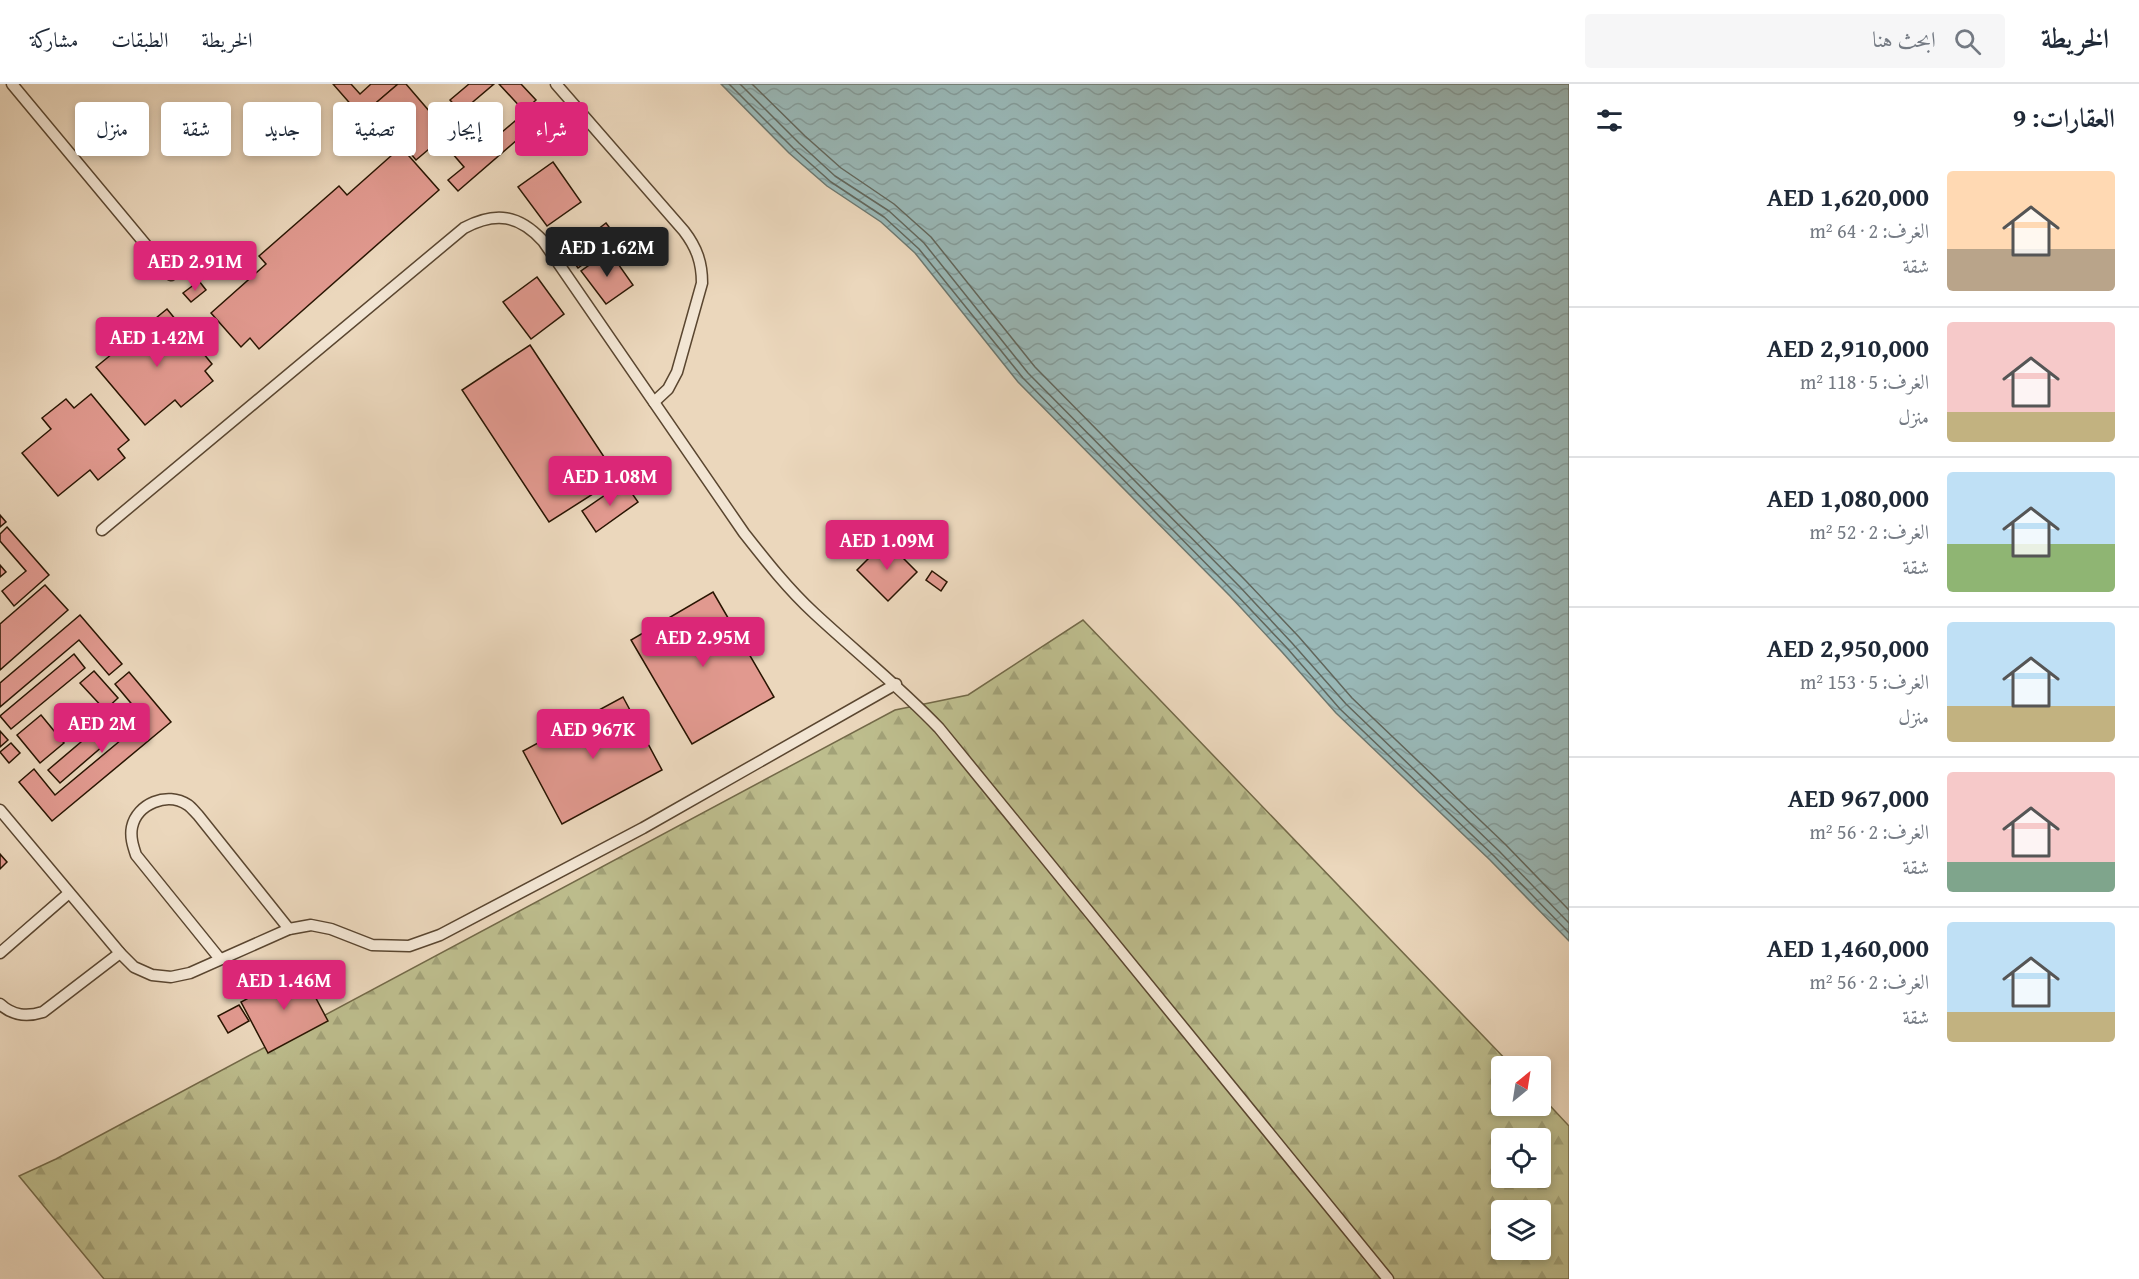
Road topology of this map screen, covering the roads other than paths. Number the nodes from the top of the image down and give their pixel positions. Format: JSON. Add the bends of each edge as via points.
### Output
{"nodes":[{"id":1,"x":12,"y":84,"type":"edge"},
{"id":2,"x":556,"y":84,"type":"edge"},
{"id":3,"x":171,"y":275,"type":"dead end"},
{"id":4,"x":654,"y":402,"type":"junction"},
{"id":5,"x":102,"y":530,"type":"dead end"},
{"id":6,"x":896,"y":684,"type":"junction"},
{"id":7,"x":0,"y":810,"type":"edge"},
{"id":8,"x":69,"y":893,"type":"junction"},
{"id":9,"x":289,"y":929,"type":"junction"},
{"id":10,"x":0,"y":953,"type":"edge"},
{"id":11,"x":120,"y":953,"type":"junction"},
{"id":12,"x":220,"y":959,"type":"junction"},
{"id":13,"x":0,"y":1004,"type":"edge"},
{"id":14,"x":1388,"y":1279,"type":"edge"}],
"edges":[{"from":1,"to":3,"type":"lane"},
{"from":2,"to":4,"type":"lane","via":[[684,231],[699,256],[702,284],[677,372],[668,389]]},
{"from":4,"to":5,"type":"lane","via":[[543,241],[521,222],[492,217],[464,228]]},
{"from":4,"to":6,"type":"lane","via":[[773,570],[813,612]]},
{"from":6,"to":9,"type":"lane","via":[[643,828],[440,935],[409,946],[372,945],[311,925]]},
{"from":6,"to":14,"type":"lane","via":[[939,728]]},
{"from":7,"to":8,"type":"lane"},
{"from":8,"to":10,"type":"lane"},
{"from":8,"to":11,"type":"lane"},
{"from":9,"to":12,"type":"lane"},
{"from":9,"to":12,"type":"lane","via":[[187,804],[160,800],[147,805],[132,827],[136,855]]},
{"from":11,"to":12,"type":"lane","via":[[134,967],[152,975],[171,977]]},
{"from":11,"to":13,"type":"lane","via":[[43,1012],[21,1015]]}]}
